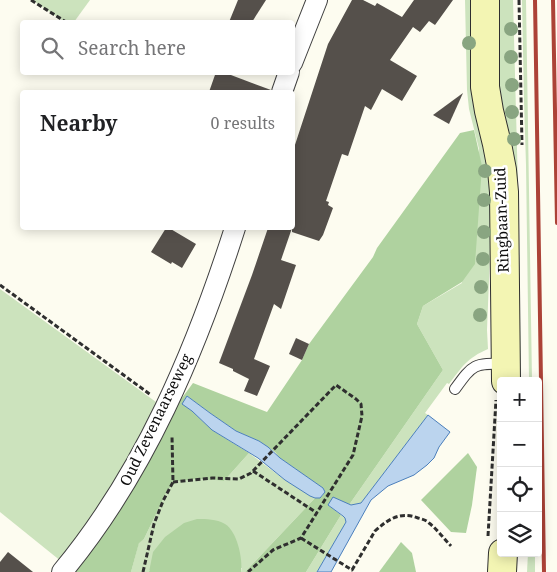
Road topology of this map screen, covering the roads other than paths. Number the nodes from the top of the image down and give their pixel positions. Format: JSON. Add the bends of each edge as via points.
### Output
{"nodes":[{"id":1,"x":317,"y":0,"type":"edge"},
{"id":2,"x":485,"y":0,"type":"edge"},
{"id":3,"x":295,"y":55,"type":"edge"},
{"id":4,"x":288,"y":75,"type":"edge"},
{"id":5,"x":283,"y":90,"type":"edge"},
{"id":6,"x":234,"y":230,"type":"edge"},
{"id":7,"x":506,"y":372,"type":"edge"},
{"id":8,"x":455,"y":389,"type":"dead end"},
{"id":9,"x":503,"y":557,"type":"edge"},
{"id":10,"x":62,"y":572,"type":"edge"},
{"id":11,"x":502,"y":572,"type":"edge"}],
"edges":[{"from":1,"to":3,"type":"street"},
{"from":2,"to":7,"type":"street","name":"Ringbaan-Zuid","via":[[485,87],[504,192]]},
{"from":4,"to":5,"type":"street"},
{"from":6,"to":10,"type":"street","name":"Oud Zevenaarseweg","via":[[219,277],[166,406],[120,492]]},
{"from":7,"to":8,"type":"lane","via":[[480,364],[467,372]]},
{"from":9,"to":11,"type":"street"}]}
